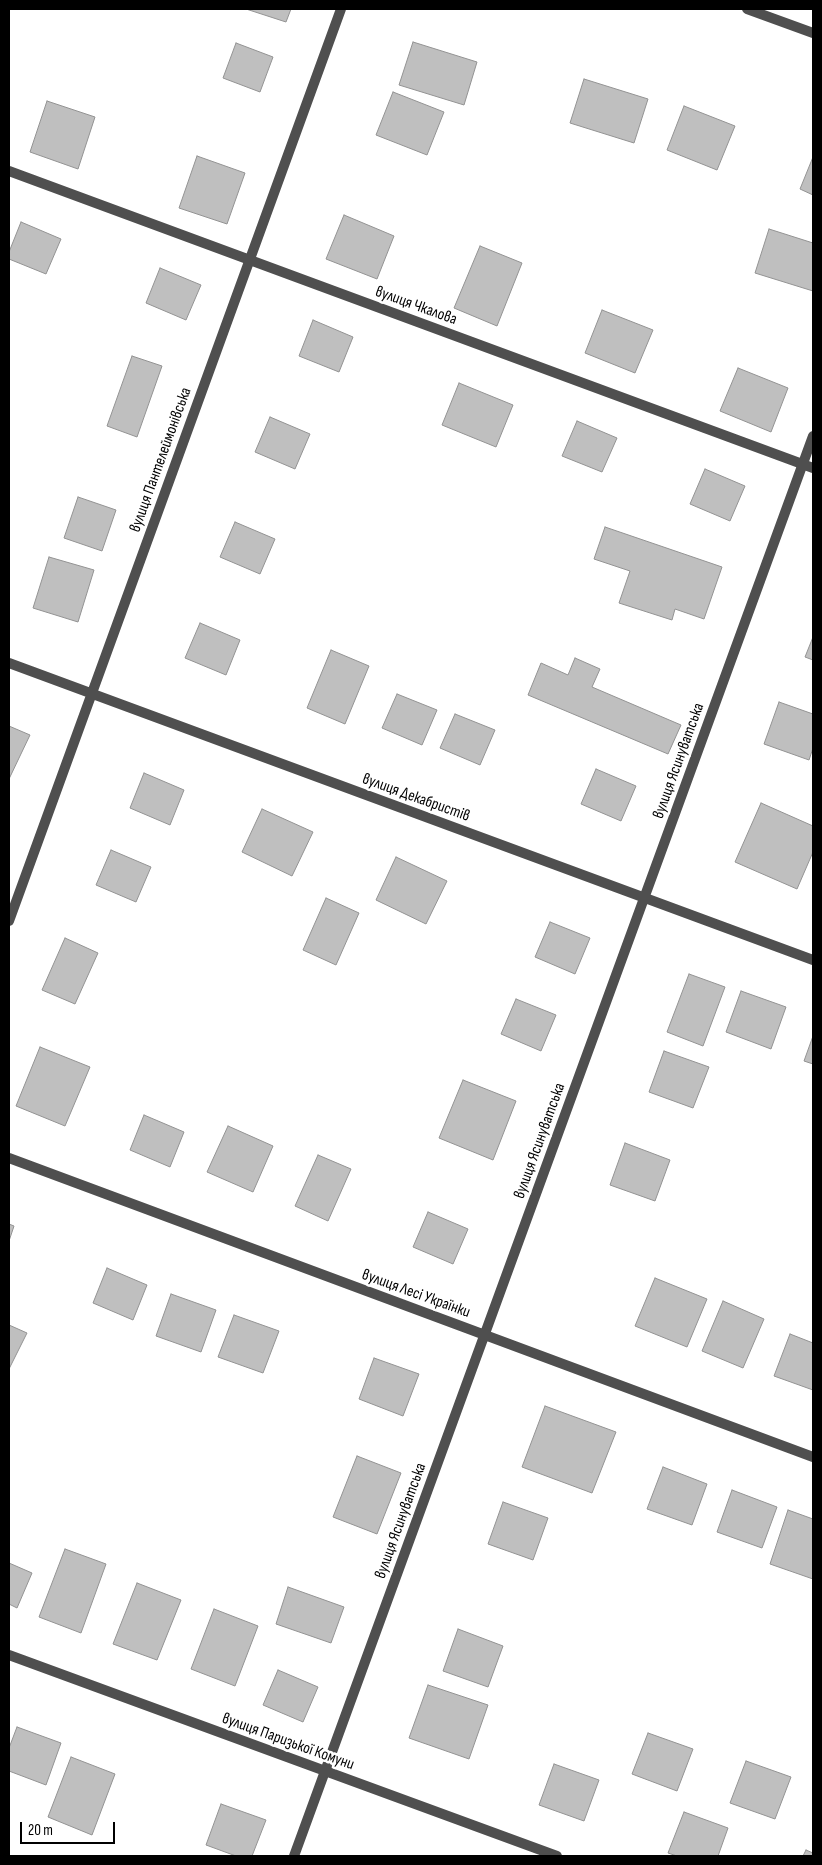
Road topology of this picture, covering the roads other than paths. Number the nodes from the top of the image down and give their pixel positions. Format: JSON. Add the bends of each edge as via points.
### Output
{"nodes":[{"id":1,"x":341,"y":9,"type":"edge"},
{"id":2,"x":747,"y":9,"type":"edge"},
{"id":3,"x":813,"y":33,"type":"edge"},
{"id":4,"x":9,"y":171,"type":"edge"},
{"id":5,"x":249,"y":260,"type":"junction"},
{"id":6,"x":813,"y":436,"type":"edge"},
{"id":7,"x":803,"y":464,"type":"junction"},
{"id":8,"x":813,"y":468,"type":"edge"},
{"id":9,"x":9,"y":663,"type":"edge"},
{"id":10,"x":91,"y":694,"type":"junction"},
{"id":11,"x":645,"y":898,"type":"junction"},
{"id":12,"x":9,"y":921,"type":"edge"},
{"id":13,"x":813,"y":960,"type":"edge"},
{"id":14,"x":9,"y":1158,"type":"edge"},
{"id":15,"x":485,"y":1335,"type":"junction"},
{"id":16,"x":813,"y":1457,"type":"edge"},
{"id":17,"x":9,"y":1655,"type":"edge"},
{"id":18,"x":325,"y":1772,"type":"junction"},
{"id":19,"x":294,"y":1856,"type":"edge"},
{"id":20,"x":557,"y":1856,"type":"edge"}],
"edges":[{"from":1,"to":5,"type":"street","name":"вулиця Пантелеймонівська"},
{"from":2,"to":3,"type":"street"},
{"from":4,"to":5,"type":"street","name":"вулиця Чкалова"},
{"from":5,"to":7,"type":"street","name":"вулиця Чкалова"},
{"from":5,"to":10,"type":"street","name":"вулиця Пантелеймонівська"},
{"from":6,"to":7,"type":"street","name":"вулиця Ясинуватська"},
{"from":7,"to":8,"type":"street","name":"вулиця Чкалова"},
{"from":7,"to":11,"type":"street","name":"вулиця Ясинуватська"},
{"from":9,"to":10,"type":"street","name":"вулиця Декабристів"},
{"from":10,"to":11,"type":"street","name":"вулиця Декабристів"},
{"from":10,"to":12,"type":"street","name":"вулиця Пантелеймонівська"},
{"from":11,"to":13,"type":"street","name":"вулиця Декабристів"},
{"from":11,"to":15,"type":"street","name":"вулиця Ясинуватська"},
{"from":14,"to":15,"type":"street","name":"вулиця Лесі Українки"},
{"from":15,"to":16,"type":"street","name":"вулиця Лесі Українки"},
{"from":15,"to":18,"type":"street","name":"вулиця Ясинуватська"},
{"from":17,"to":18,"type":"street","name":"вулиця Паризької Комуни"},
{"from":18,"to":19,"type":"street","name":"вулиця Ясинуватська"},
{"from":18,"to":20,"type":"street","name":"вулиця Паризької Комуни"}]}
